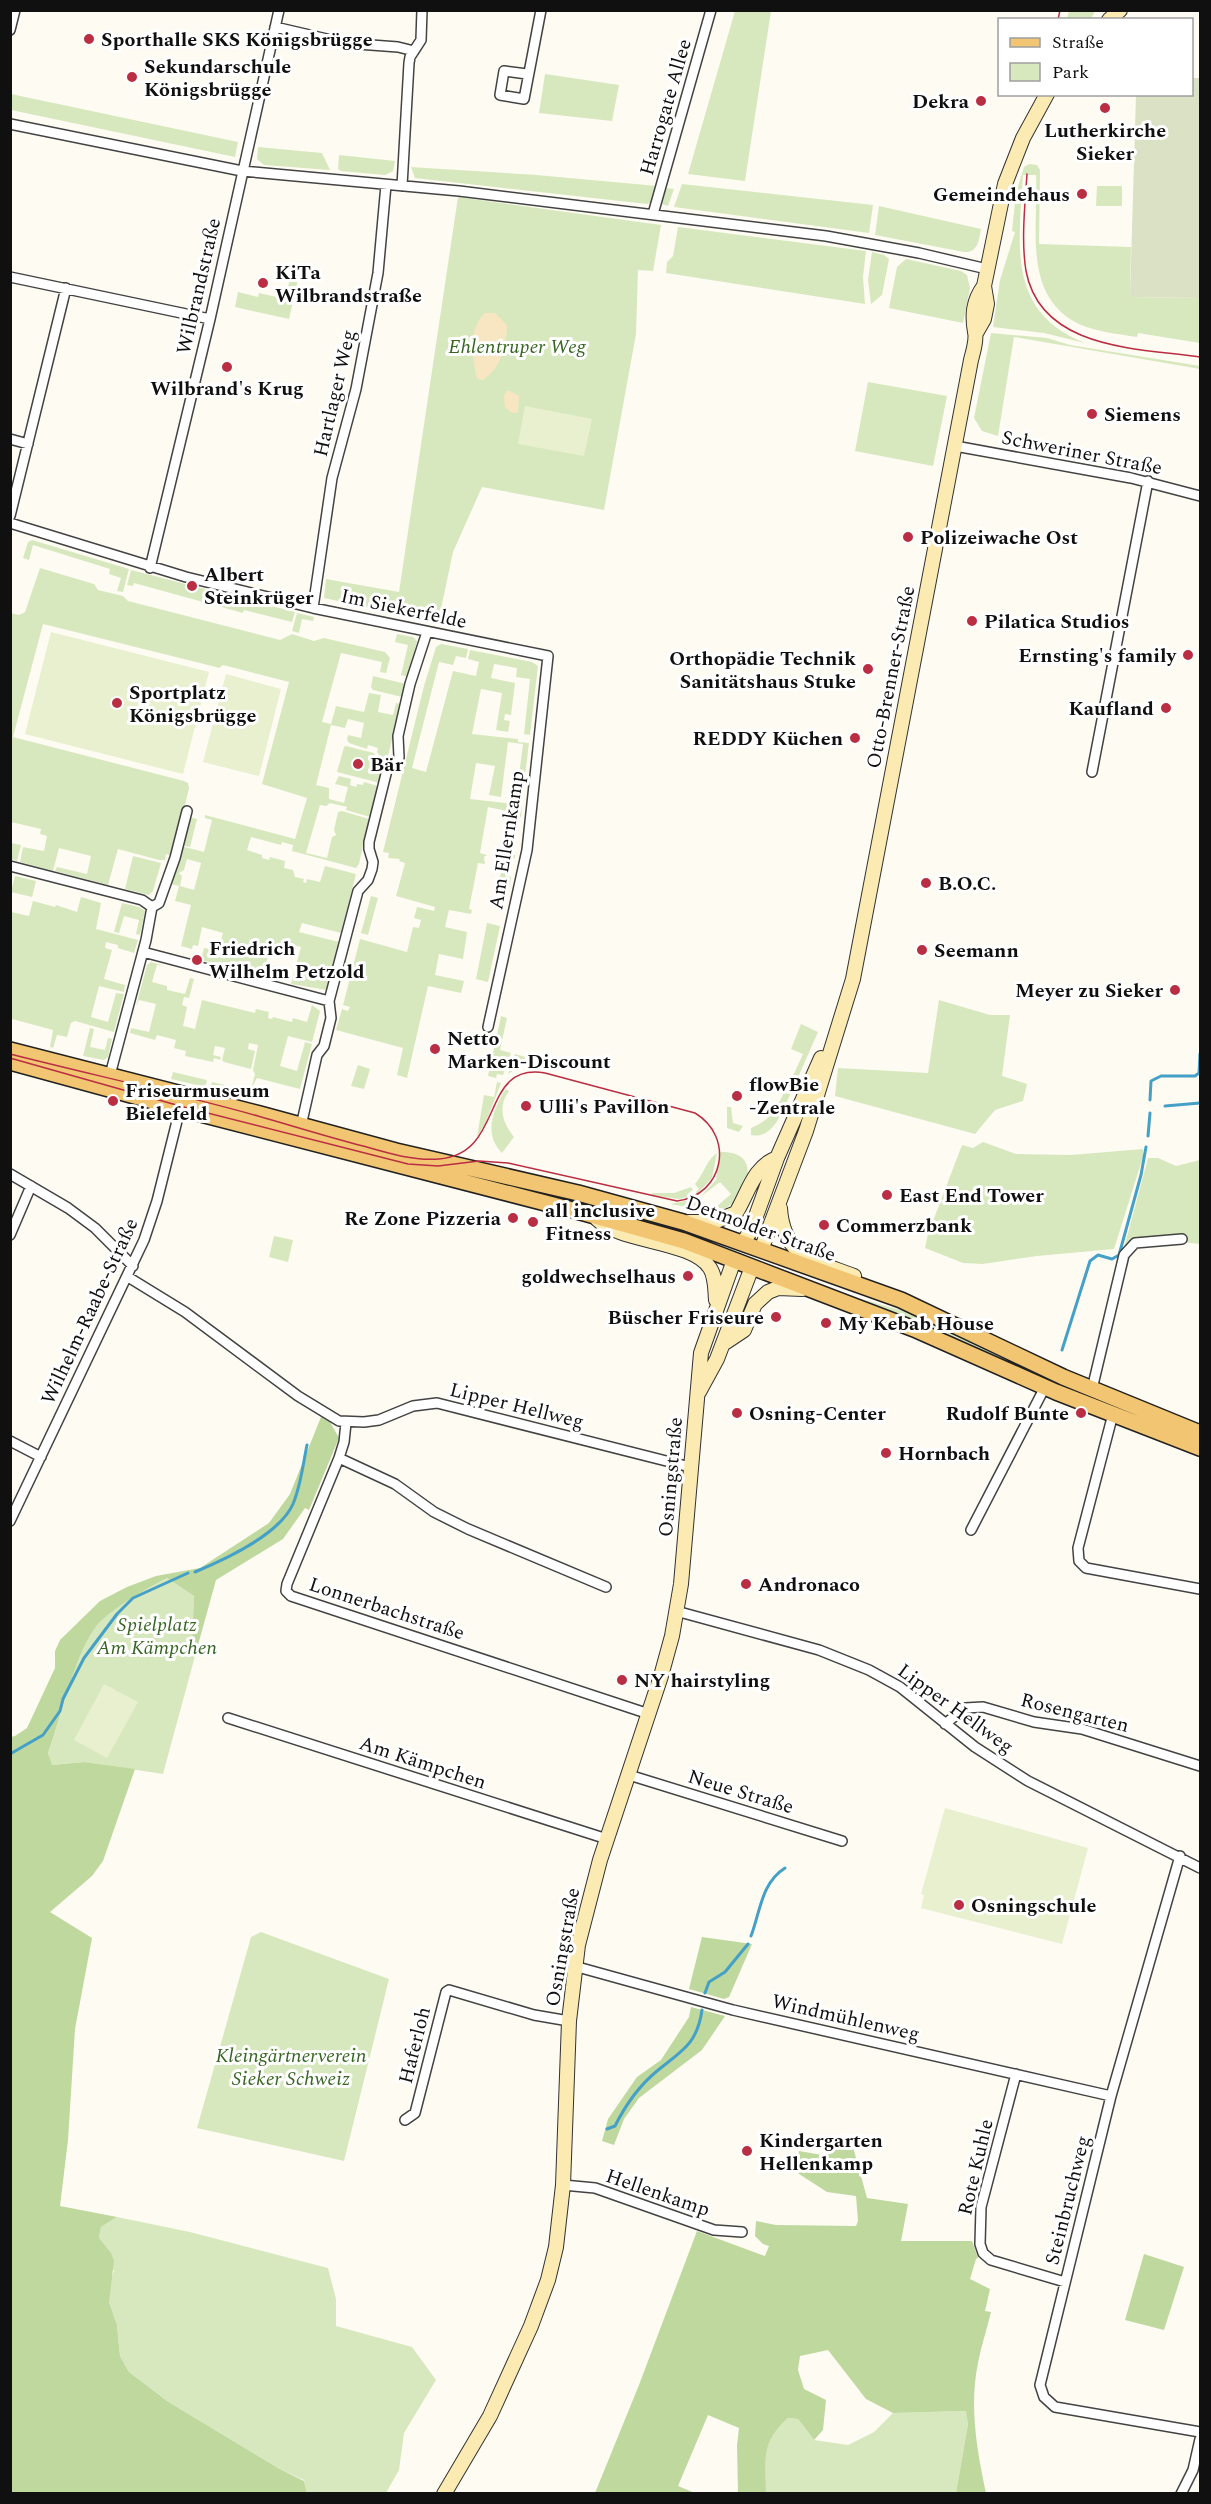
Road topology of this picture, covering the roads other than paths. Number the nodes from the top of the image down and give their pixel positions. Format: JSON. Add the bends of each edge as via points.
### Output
{"nodes":[{"id":1,"x":15,"y":10,"type":"edge"},
{"id":2,"x":279,"y":10,"type":"edge"},
{"id":3,"x":422,"y":10,"type":"edge"},
{"id":4,"x":542,"y":10,"type":"edge"},
{"id":5,"x":711,"y":10,"type":"edge"},
{"id":6,"x":275,"y":27,"type":"junction"},
{"id":7,"x":10,"y":30,"type":"edge"},
{"id":8,"x":414,"y":51,"type":"junction"},
{"id":9,"x":528,"y":74,"type":"dead end"},
{"id":10,"x":1046,"y":96,"type":"edge"},
{"id":11,"x":10,"y":124,"type":"edge"},
{"id":12,"x":242,"y":171,"type":"junction"},
{"id":13,"x":386,"y":185,"type":"junction"},
{"id":14,"x":402,"y":186,"type":"junction"},
{"id":15,"x":653,"y":214,"type":"junction"},
{"id":16,"x":987,"y":269,"type":"junction"},
{"id":17,"x":10,"y":277,"type":"edge"},
{"id":18,"x":66,"y":288,"type":"junction"},
{"id":19,"x":210,"y":319,"type":"junction"},
{"id":20,"x":10,"y":439,"type":"edge"},
{"id":21,"x":28,"y":444,"type":"junction"},
{"id":22,"x":955,"y":446,"type":"junction"},
{"id":23,"x":1148,"y":481,"type":"junction"},
{"id":24,"x":1200,"y":496,"type":"edge"},
{"id":25,"x":10,"y":516,"type":"edge"},
{"id":26,"x":10,"y":523,"type":"edge"},
{"id":27,"x":150,"y":568,"type":"junction"},
{"id":28,"x":313,"y":608,"type":"junction"},
{"id":29,"x":427,"y":632,"type":"junction"},
{"id":30,"x":548,"y":656,"type":"joint"},
{"id":31,"x":1092,"y":772,"type":"dead end"},
{"id":32,"x":187,"y":811,"type":"dead end"},
{"id":33,"x":10,"y":866,"type":"edge"},
{"id":34,"x":152,"y":907,"type":"junction"},
{"id":35,"x":143,"y":952,"type":"junction"},
{"id":36,"x":329,"y":1000,"type":"junction"},
{"id":37,"x":488,"y":1027,"type":"dead end"},
{"id":38,"x":836,"y":1027,"type":"junction"},
{"id":39,"x":10,"y":1050,"type":"edge"},
{"id":40,"x":10,"y":1062,"type":"edge"},
{"id":41,"x":110,"y":1076,"type":"junction"},
{"id":42,"x":181,"y":1101,"type":"junction"},
{"id":43,"x":301,"y":1126,"type":"junction"},
{"id":44,"x":777,"y":1158,"type":"junction"},
{"id":45,"x":10,"y":1174,"type":"edge"},
{"id":46,"x":31,"y":1186,"type":"junction"},
{"id":47,"x":780,"y":1203,"type":"junction"},
{"id":48,"x":593,"y":1215,"type":"junction"},
{"id":49,"x":683,"y":1222,"type":"junction"},
{"id":50,"x":10,"y":1235,"type":"edge"},
{"id":51,"x":1182,"y":1239,"type":"dead end"},
{"id":52,"x":743,"y":1243,"type":"junction"},
{"id":53,"x":761,"y":1250,"type":"junction"},
{"id":54,"x":734,"y":1260,"type":"junction"},
{"id":55,"x":132,"y":1266,"type":"junction"},
{"id":56,"x":752,"y":1267,"type":"junction"},
{"id":57,"x":128,"y":1277,"type":"junction"},
{"id":58,"x":817,"y":1291,"type":"junction"},
{"id":59,"x":901,"y":1300,"type":"junction"},
{"id":60,"x":716,"y":1307,"type":"junction"},
{"id":61,"x":723,"y":1344,"type":"junction"},
{"id":62,"x":1045,"y":1387,"type":"junction"},
{"id":63,"x":1092,"y":1389,"type":"junction"},
{"id":64,"x":698,"y":1394,"type":"junction"},
{"id":65,"x":1113,"y":1414,"type":"junction"},
{"id":66,"x":346,"y":1423,"type":"junction"},
{"id":67,"x":1200,"y":1433,"type":"edge"},
{"id":68,"x":10,"y":1442,"type":"edge"},
{"id":69,"x":1200,"y":1448,"type":"edge"},
{"id":70,"x":41,"y":1457,"type":"junction"},
{"id":71,"x":339,"y":1458,"type":"junction"},
{"id":72,"x":690,"y":1467,"type":"junction"},
{"id":73,"x":10,"y":1521,"type":"edge"},
{"id":74,"x":971,"y":1530,"type":"dead end"},
{"id":75,"x":606,"y":1587,"type":"dead end"},
{"id":76,"x":1200,"y":1589,"type":"edge"},
{"id":77,"x":676,"y":1611,"type":"junction"},
{"id":78,"x":649,"y":1714,"type":"junction"},
{"id":79,"x":228,"y":1719,"type":"dead end"},
{"id":80,"x":945,"y":1724,"type":"junction"},
{"id":81,"x":1200,"y":1766,"type":"edge"},
{"id":82,"x":629,"y":1775,"type":"junction"},
{"id":83,"x":607,"y":1839,"type":"junction"},
{"id":84,"x":842,"y":1841,"type":"dead end"},
{"id":85,"x":1180,"y":1856,"type":"junction"},
{"id":86,"x":1200,"y":1868,"type":"edge"},
{"id":87,"x":574,"y":1966,"type":"junction"},
{"id":88,"x":569,"y":2020,"type":"junction"},
{"id":89,"x":1016,"y":2074,"type":"junction"},
{"id":90,"x":1111,"y":2096,"type":"junction"},
{"id":91,"x":405,"y":2120,"type":"dead end"},
{"id":92,"x":563,"y":2185,"type":"junction"},
{"id":93,"x":742,"y":2232,"type":"dead end"},
{"id":94,"x":1065,"y":2283,"type":"junction"},
{"id":95,"x":1200,"y":2432,"type":"edge"},
{"id":96,"x":1200,"y":2439,"type":"edge"},
{"id":97,"x":444,"y":2493,"type":"edge"},
{"id":98,"x":1181,"y":2493,"type":"edge"}],
"edges":[{"from":1,"to":7,"type":"street"},
{"from":2,"to":6,"type":"street","name":"Wilbrandstraße"},
{"from":3,"to":8,"type":"street","via":[[421,40]]},
{"from":4,"to":9,"type":"street"},
{"from":5,"to":15,"type":"street","name":"Harrogate Allee"},
{"from":6,"to":8,"type":"street","via":[[344,43]]},
{"from":6,"to":12,"type":"street","name":"Wilbrandstraße"},
{"from":8,"to":14,"type":"street","via":[[409,63]]},
{"from":10,"to":16,"type":"street","name":"Otto-Brenner-Straße","via":[[1011,166]]},
{"from":11,"to":12,"type":"street"},
{"from":12,"to":13,"type":"street"},
{"from":12,"to":19,"type":"street","name":"Wilbrandstraße"},
{"from":13,"to":14,"type":"street"},
{"from":13,"to":28,"type":"street","name":"Hartlager Weg","via":[[378,273],[356,389],[332,478]]},
{"from":14,"to":15,"type":"street"},
{"from":15,"to":16,"type":"street","via":[[871,243]]},
{"from":16,"to":22,"type":"street","name":"Otto-Brenner-Straße","via":[[973,311],[976,333]]},
{"from":17,"to":18,"type":"street"},
{"from":18,"to":19,"type":"street"},
{"from":18,"to":21,"type":"street"},
{"from":19,"to":27,"type":"street","name":"Wilbrandstraße"},
{"from":20,"to":21,"type":"street"},
{"from":21,"to":25,"type":"street"},
{"from":22,"to":23,"type":"street","name":"Schweriner Straße"},
{"from":22,"to":38,"type":"street","name":"Otto-Brenner-Straße","via":[[856,963]]},
{"from":23,"to":24,"type":"street","name":"Schweriner Straße"},
{"from":23,"to":31,"type":"street"},
{"from":26,"to":27,"type":"street","name":"Im Siekerfelde"},
{"from":27,"to":28,"type":"street","name":"Im Siekerfelde"},
{"from":28,"to":29,"type":"street","name":"Im Siekerfelde"},
{"from":29,"to":30,"type":"street","name":"Im Siekerfelde"},
{"from":29,"to":36,"type":"street","via":[[398,736],[399,757],[387,770],[369,842],[373,862],[370,874],[358,891]]},
{"from":30,"to":37,"type":"street","name":"Am Ellernkamp","via":[[527,850]]},
{"from":32,"to":34,"type":"street","via":[[159,903]]},
{"from":33,"to":34,"type":"street","via":[[142,900]]},
{"from":34,"to":35,"type":"street"},
{"from":35,"to":36,"type":"street"},
{"from":35,"to":41,"type":"street"},
{"from":36,"to":43,"type":"street","via":[[331,1018],[324,1046],[317,1055]]},
{"from":38,"to":44,"type":"street","name":"Otto-Brenner-Straße"},
{"from":38,"to":47,"type":"street","name":"Otto-Brenner-Straße"},
{"from":39,"to":41,"type":"main road","name":"Detmolder Straße"},
{"from":40,"to":42,"type":"main road","name":"Detmolder Straße"},
{"from":41,"to":42,"type":"main road","name":"Detmolder Straße"},
{"from":42,"to":43,"type":"main road","name":"Detmolder Straße"},
{"from":42,"to":48,"type":"main road","name":"Detmolder Straße"},
{"from":42,"to":55,"type":"street","name":"Wilhelm-Raabe-Straße","via":[[157,1202]]},
{"from":43,"to":49,"type":"main road","name":"Detmolder Straße"},
{"from":44,"to":49,"type":"street","via":[[757,1172],[736,1213],[714,1222]]},
{"from":44,"to":52,"type":"street","name":"Otto-Brenner-Straße"},
{"from":45,"to":46,"type":"street"},
{"from":46,"to":50,"type":"street"},
{"from":46,"to":55,"type":"street","via":[[95,1228]]},
{"from":47,"to":53,"type":"street","name":"Otto-Brenner-Straße"},
{"from":47,"to":59,"type":"street","via":[[783,1226],[793,1248],[874,1283]]},
{"from":48,"to":54,"type":"main road","name":"Detmolder Straße"},
{"from":48,"to":60,"type":"street","via":[[609,1228],[674,1248],[704,1262],[713,1275]]},
{"from":49,"to":52,"type":"main road","name":"Detmolder Straße"},
{"from":51,"to":63,"type":"street","via":[[1135,1243],[1124,1255]]},
{"from":52,"to":53,"type":"main road","name":"Detmolder Straße"},
{"from":52,"to":54,"type":"main road"},
{"from":53,"to":56,"type":"main road"},
{"from":53,"to":59,"type":"main road","name":"Detmolder Straße"},
{"from":54,"to":56,"type":"main road","name":"Detmolder Straße"},
{"from":54,"to":60,"type":"street","name":"Osningstraße"},
{"from":55,"to":57,"type":"street","name":"Wilhelm-Raabe-Straße"},
{"from":56,"to":58,"type":"main road","name":"Detmolder Straße"},
{"from":56,"to":61,"type":"street","name":"Osningstraße"},
{"from":57,"to":66,"type":"street","via":[[185,1312],[312,1406]]},
{"from":57,"to":70,"type":"street","name":"Wilhelm-Raabe-Straße"},
{"from":58,"to":61,"type":"street","via":[[790,1287],[768,1292],[755,1304],[744,1330]]},
{"from":58,"to":62,"type":"main road","name":"Detmolder Straße","via":[[966,1350]]},
{"from":59,"to":63,"type":"main road","name":"Detmolder Straße"},
{"from":60,"to":64,"type":"street","name":"Osningstraße","via":[[701,1353]]},
{"from":61,"to":64,"type":"street","name":"Osningstraße"},
{"from":62,"to":65,"type":"main road","name":"Detmolder Straße"},
{"from":62,"to":74,"type":"street"},
{"from":63,"to":67,"type":"main road","name":"Detmolder Straße"},
{"from":64,"to":72,"type":"street","name":"Osningstraße"},
{"from":65,"to":69,"type":"main road","name":"Detmolder Straße"},
{"from":65,"to":76,"type":"street","via":[[1078,1548],[1079,1561],[1086,1568]]},
{"from":66,"to":71,"type":"street","name":"Lonnerbachstraße"},
{"from":66,"to":72,"type":"street","name":"Lipper Hellweg","via":[[379,1420],[413,1406],[437,1403]]},
{"from":68,"to":70,"type":"street"},
{"from":70,"to":73,"type":"street","name":"Wilhelm-Raabe-Straße"},
{"from":71,"to":75,"type":"street","via":[[395,1484],[434,1512],[468,1529]]},
{"from":71,"to":78,"type":"street","name":"Lonnerbachstraße","via":[[287,1584],[286,1591],[291,1596]]},
{"from":72,"to":77,"type":"street","name":"Osningstraße"},
{"from":77,"to":78,"type":"street","name":"Osningstraße"},
{"from":77,"to":80,"type":"street","name":"Lipper Hellweg","via":[[844,1659],[900,1687]]},
{"from":78,"to":82,"type":"street","name":"Osningstraße"},
{"from":79,"to":83,"type":"street","name":"Am Kämpchen"},
{"from":80,"to":81,"type":"street","name":"Rosengarten","via":[[965,1708],[983,1707],[1034,1722],[1082,1729]]},
{"from":80,"to":85,"type":"street","name":"Lipper Hellweg","via":[[1028,1781]]},
{"from":82,"to":83,"type":"street","name":"Osningstraße"},
{"from":82,"to":84,"type":"street","name":"Neue Straße"},
{"from":83,"to":87,"type":"street","name":"Osningstraße"},
{"from":85,"to":86,"type":"street","name":"Lipper Hellweg"},
{"from":85,"to":90,"type":"street","name":"Steinbruchweg"},
{"from":87,"to":88,"type":"street","name":"Osningstraße"},
{"from":87,"to":89,"type":"street","name":"Windmühlenweg","via":[[733,2010]]},
{"from":88,"to":91,"type":"street","name":"Haferloh","via":[[534,2015],[449,1990],[415,2114]]},
{"from":88,"to":92,"type":"street","name":"Osningstraße"},
{"from":89,"to":90,"type":"street","name":"Windmühlenweg"},
{"from":89,"to":94,"type":"street","name":"Rote Kuhle","via":[[985,2189],[980,2244],[991,2260]]},
{"from":90,"to":94,"type":"street","name":"Steinbruchweg"},
{"from":92,"to":93,"type":"street","name":"Hellenkamp","via":[[595,2188],[714,2230]]},
{"from":92,"to":97,"type":"street","name":"Osningstraße","via":[[555,2253],[541,2303],[490,2416]]},
{"from":94,"to":95,"type":"street","name":"Steinbruchweg","via":[[1040,2385],[1044,2397],[1055,2407]]},
{"from":96,"to":98,"type":"street"}]}
